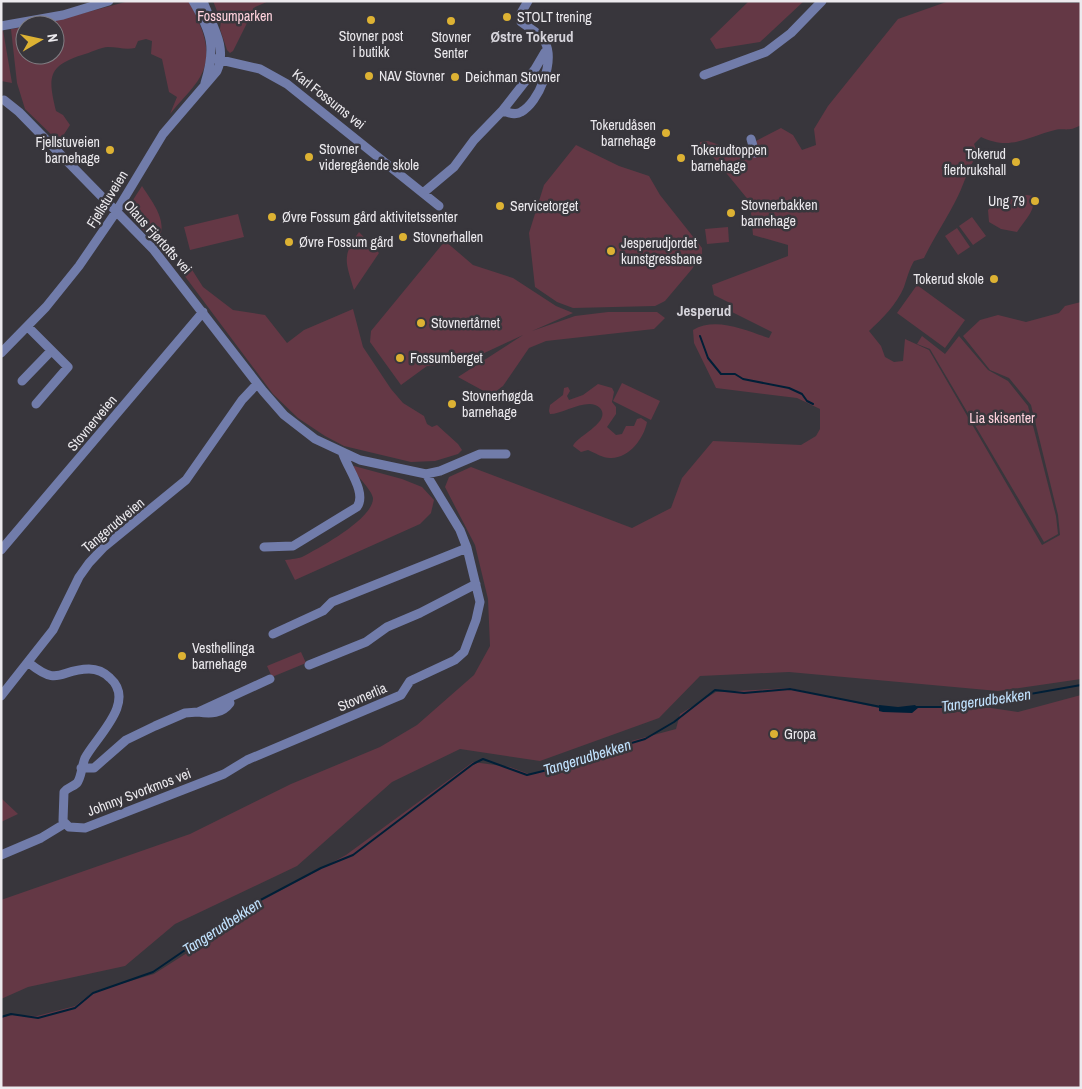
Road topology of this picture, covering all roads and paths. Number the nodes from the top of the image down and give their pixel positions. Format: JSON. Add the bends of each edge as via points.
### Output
{"nodes":[{"id":1,"x":109,"y":1,"type":"edge"},
{"id":2,"x":193,"y":1,"type":"edge"},
{"id":3,"x":203,"y":1,"type":"edge"},
{"id":4,"x":528,"y":1,"type":"edge"},
{"id":5,"x":822,"y":1,"type":"edge"},
{"id":6,"x":1,"y":26,"type":"edge"},
{"id":7,"x":546,"y":50,"type":"junction"},
{"id":8,"x":216,"y":59,"type":"junction"},
{"id":9,"x":704,"y":75,"type":"dead end"},
{"id":10,"x":4,"y":100,"type":"dead end"},
{"id":11,"x":502,"y":111,"type":"junction"},
{"id":12,"x":751,"y":138,"type":"dead end"},
{"id":13,"x":755,"y":153,"type":"dead end"},
{"id":14,"x":423,"y":193,"type":"junction"},
{"id":15,"x":439,"y":206,"type":"dead end"},
{"id":16,"x":116,"y":212,"type":"junction"},
{"id":17,"x":203,"y":312,"type":"junction"},
{"id":18,"x":28,"y":327,"type":"junction"},
{"id":19,"x":51,"y":350,"type":"junction"},
{"id":20,"x":1,"y":353,"type":"edge"},
{"id":21,"x":22,"y":381,"type":"dead end"},
{"id":22,"x":257,"y":384,"type":"junction"},
{"id":23,"x":36,"y":404,"type":"dead end"},
{"id":24,"x":343,"y":454,"type":"junction"},
{"id":25,"x":506,"y":454,"type":"dead end"},
{"id":26,"x":426,"y":474,"type":"junction"},
{"id":27,"x":264,"y":547,"type":"dead end"},
{"id":28,"x":467,"y":548,"type":"junction"},
{"id":29,"x":1,"y":550,"type":"edge"},
{"id":30,"x":476,"y":584,"type":"junction"},
{"id":31,"x":273,"y":634,"type":"dead end"},
{"id":32,"x":29,"y":663,"type":"junction"},
{"id":33,"x":309,"y":666,"type":"dead end"},
{"id":34,"x":270,"y":680,"type":"dead end"},
{"id":35,"x":1,"y":696,"type":"edge"},
{"id":36,"x":230,"y":703,"type":"dead end"},
{"id":37,"x":198,"y":712,"type":"junction"},
{"id":38,"x":81,"y":768,"type":"junction"},
{"id":39,"x":224,"y":774,"type":"joint"},
{"id":40,"x":64,"y":824,"type":"junction"},
{"id":41,"x":1,"y":855,"type":"edge"}],
"edges":[{"from":1,"to":6,"type":"street","via":[[71,13]]},
{"from":2,"to":8,"type":"street"},
{"from":3,"to":8,"type":"street","via":[[218,39]]},
{"from":4,"to":7,"type":"street","via":[[521,13],[521,22],[538,34]]},
{"from":5,"to":9,"type":"street","via":[[791,33],[766,52]]},
{"from":7,"to":11,"type":"street"},
{"from":7,"to":11,"type":"street","via":[[546,74],[541,90],[520,113]]},
{"from":8,"to":14,"type":"street","name":"Karl Fossums vei","via":[[260,69],[288,84]]},
{"from":8,"to":16,"type":"street","name":"Fjellstuveien","via":[[215,73],[160,140]]},
{"from":10,"to":16,"type":"street","name":"Olaus Fjørtofts vei"},
{"from":11,"to":14,"type":"street","via":[[454,167]]},
{"from":12,"to":13,"type":"street"},
{"from":14,"to":15,"type":"street","name":"Karl Fossums vei"},
{"from":16,"to":17,"type":"street","name":"Olaus Fjørtofts vei","via":[[164,261]]},
{"from":16,"to":18,"type":"street","name":"Fjellstuveien","via":[[74,272]]},
{"from":17,"to":22,"type":"street","name":"Olaus Fjørtofts vei"},
{"from":17,"to":29,"type":"street","name":"Stovnerveien"},
{"from":18,"to":19,"type":"street"},
{"from":18,"to":20,"type":"street","name":"Fjellstuveien"},
{"from":19,"to":21,"type":"street"},
{"from":19,"to":23,"type":"street","via":[[68,367]]},
{"from":22,"to":24,"type":"street","via":[[284,415],[315,439]]},
{"from":22,"to":32,"type":"street","name":"Tangerudveien","via":[[242,400],[186,480],[89,563],[54,630]]},
{"from":24,"to":26,"type":"street","via":[[375,465]]},
{"from":24,"to":27,"type":"street","via":[[361,492],[357,507],[293,546]]},
{"from":25,"to":26,"type":"street","via":[[471,456]]},
{"from":26,"to":28,"type":"street","name":"Stovnerlia"},
{"from":28,"to":30,"type":"street","name":"Stovnerlia"},
{"from":28,"to":31,"type":"street","via":[[332,602],[323,611]]},
{"from":30,"to":33,"type":"street","via":[[386,627],[366,642]]},
{"from":30,"to":39,"type":"street","name":"Stovnerlia","via":[[480,602],[476,620],[464,652],[455,660],[410,681],[401,695],[247,760]]},
{"from":32,"to":35,"type":"street","name":"Tangerudveien"},
{"from":32,"to":38,"type":"street","via":[[53,677],[87,669],[97,670],[115,684],[118,700],[115,713]]},
{"from":34,"to":37,"type":"street"},
{"from":36,"to":37,"type":"street","via":[[213,713]]},
{"from":37,"to":38,"type":"street","via":[[185,713],[131,737],[94,768]]},
{"from":38,"to":40,"type":"street","via":[[78,783],[67,789],[63,796]]},
{"from":39,"to":40,"type":"street","name":"Johnny Svorkmos vei","via":[[85,828]]},
{"from":40,"to":41,"type":"street"}]}
